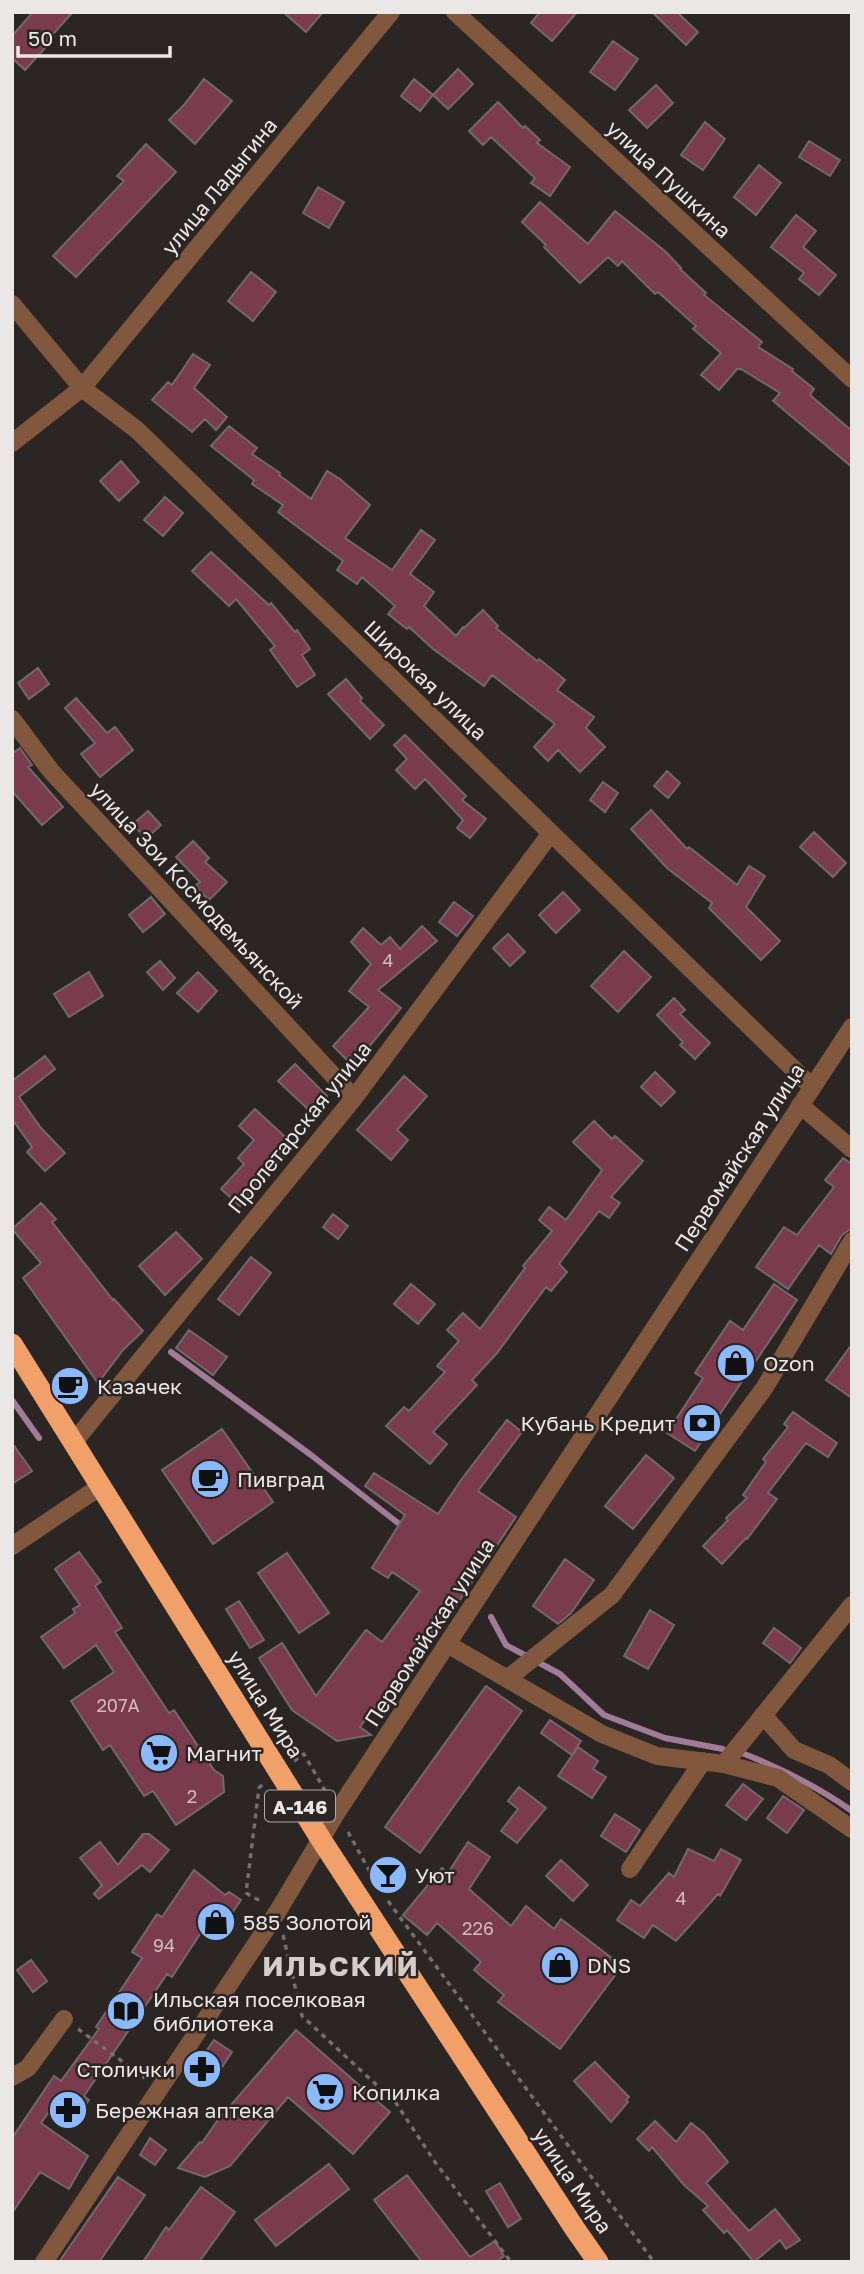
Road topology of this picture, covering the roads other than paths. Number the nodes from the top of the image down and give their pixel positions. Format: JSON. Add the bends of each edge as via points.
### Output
{"nodes":[{"id":1,"x":391,"y":12,"type":"edge"},
{"id":2,"x":455,"y":12,"type":"edge"},
{"id":3,"x":12,"y":304,"type":"edge"},
{"id":4,"x":852,"y":379,"type":"edge"},
{"id":5,"x":82,"y":388,"type":"junction"},
{"id":6,"x":12,"y":443,"type":"edge"},
{"id":7,"x":12,"y":719,"type":"edge"},
{"id":8,"x":551,"y":833,"type":"junction"},
{"id":9,"x":852,"y":1027,"type":"edge"},
{"id":10,"x":811,"y":1087,"type":"junction"},
{"id":11,"x":354,"y":1098,"type":"junction"},
{"id":12,"x":800,"y":1105,"type":"junction"},
{"id":13,"x":852,"y":1149,"type":"edge"},
{"id":14,"x":852,"y":1241,"type":"edge"},
{"id":15,"x":12,"y":1344,"type":"edge"},
{"id":16,"x":73,"y":1443,"type":"junction"},
{"id":17,"x":101,"y":1486,"type":"junction"},
{"id":18,"x":12,"y":1546,"type":"edge"},
{"id":19,"x":852,"y":1605,"type":"edge"},
{"id":20,"x":449,"y":1645,"type":"junction"},
{"id":21,"x":507,"y":1679,"type":"junction"},
{"id":22,"x":763,"y":1716,"type":"junction"},
{"id":23,"x":703,"y":1761,"type":"junction"},
{"id":24,"x":724,"y":1764,"type":"junction"},
{"id":25,"x":852,"y":1782,"type":"edge"},
{"id":26,"x":852,"y":1829,"type":"edge"},
{"id":27,"x":322,"y":1841,"type":"junction"},
{"id":28,"x":630,"y":1869,"type":"dead end"},
{"id":29,"x":64,"y":2019,"type":"road end"},
{"id":30,"x":12,"y":2077,"type":"edge"},
{"id":31,"x":44,"y":2262,"type":"edge"},
{"id":32,"x":598,"y":2262,"type":"edge"}],
"edges":[{"from":1,"to":5,"type":"street","name":"улица Ладыгина"},
{"from":2,"to":4,"type":"street","name":"улица Пушкина"},
{"from":3,"to":5,"type":"street","name":"Широкая улица"},
{"from":5,"to":6,"type":"street","name":"улица Ладыгина"},
{"from":5,"to":8,"type":"street","name":"Широкая улица","via":[[136,430]]},
{"from":7,"to":11,"type":"street","name":"улица Зои Космодемьянской","via":[[51,771]]},
{"from":8,"to":10,"type":"street","name":"Широкая улица"},
{"from":8,"to":11,"type":"street","name":"Пролетарская улица"},
{"from":9,"to":10,"type":"street","name":"Первомайская улица"},
{"from":10,"to":12,"type":"street","name":"Первомайская улица"},
{"from":11,"to":16,"type":"street","name":"Пролетарская улица"},
{"from":12,"to":13,"type":"street"},
{"from":12,"to":20,"type":"street","name":"Первомайская улица"},
{"from":14,"to":21,"type":"street","via":[[765,1387],[612,1595]]},
{"from":15,"to":16,"type":"highway","name":"улица Мира","number":"А-146"},
{"from":16,"to":17,"type":"highway","name":"улица Мира","number":"А-146"},
{"from":17,"to":18,"type":"street"},
{"from":17,"to":27,"type":"highway","name":"улица Мира","number":"А-146"},
{"from":19,"to":22,"type":"street"},
{"from":20,"to":21,"type":"street"},
{"from":20,"to":27,"type":"street","name":"Первомайская улица"},
{"from":21,"to":23,"type":"street","via":[[602,1734],[657,1756]]},
{"from":22,"to":24,"type":"street"},
{"from":22,"to":25,"type":"street","via":[[794,1751],[829,1765]]},
{"from":23,"to":24,"type":"street"},
{"from":23,"to":28,"type":"street"},
{"from":24,"to":26,"type":"street","via":[[778,1778]]},
{"from":27,"to":31,"type":"street","name":"Первомайская улица"},
{"from":27,"to":32,"type":"highway","name":"улица Мира","number":"А-146"},
{"from":29,"to":30,"type":"street","via":[[28,2068]]}]}
